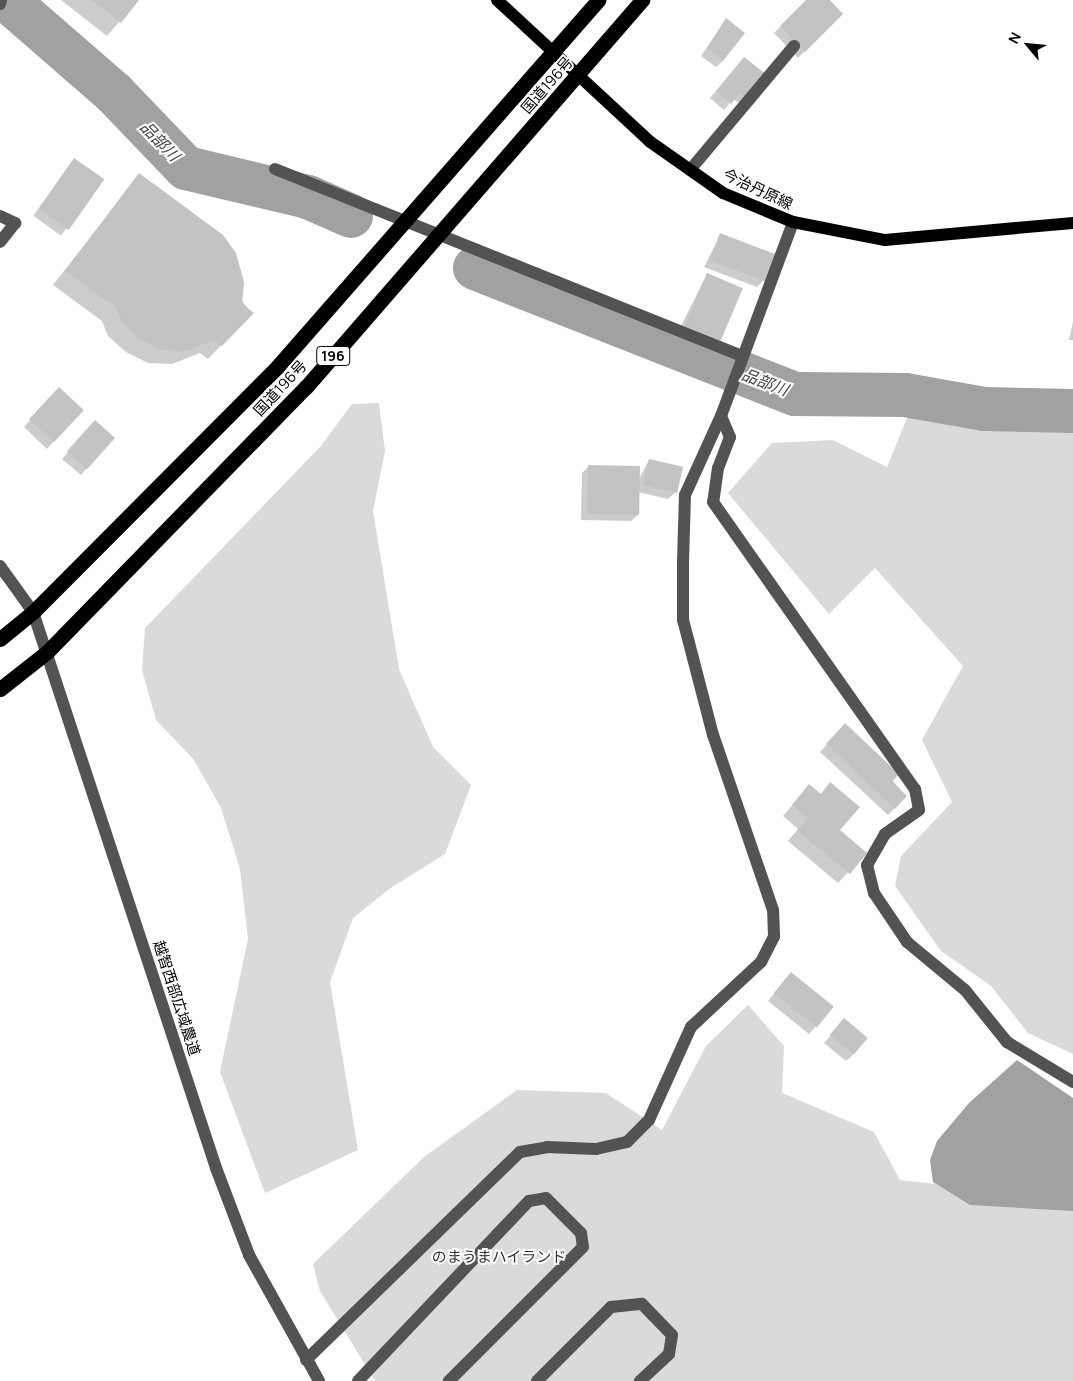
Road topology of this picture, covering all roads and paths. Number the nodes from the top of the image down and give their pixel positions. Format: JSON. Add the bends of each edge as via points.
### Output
{"nodes":[{"id":1,"x":1,"y":0,"type":"edge"},
{"id":2,"x":497,"y":0,"type":"edge"},
{"id":3,"x":598,"y":0,"type":"edge"},
{"id":4,"x":642,"y":0,"type":"edge"},
{"id":5,"x":0,"y":4,"type":"edge"},
{"id":6,"x":794,"y":46,"type":"dead end"},
{"id":7,"x":554,"y":53,"type":"junction"},
{"id":8,"x":578,"y":76,"type":"junction"},
{"id":9,"x":275,"y":169,"type":"dead end"},
{"id":10,"x":690,"y":170,"type":"junction"},
{"id":11,"x":0,"y":216,"type":"edge"},
{"id":12,"x":407,"y":219,"type":"junction"},
{"id":13,"x":793,"y":222,"type":"junction"},
{"id":14,"x":1073,"y":223,"type":"edge"},
{"id":15,"x":442,"y":233,"type":"junction"},
{"id":16,"x":0,"y":242,"type":"edge"},
{"id":17,"x":742,"y":356,"type":"junction"},
{"id":18,"x":721,"y":416,"type":"junction"},
{"id":19,"x":0,"y":566,"type":"edge"},
{"id":20,"x":33,"y":612,"type":"junction"},
{"id":21,"x":0,"y":640,"type":"edge"},
{"id":22,"x":47,"y":652,"type":"junction"},
{"id":23,"x":0,"y":689,"type":"edge"},
{"id":24,"x":1073,"y":1082,"type":"edge"},
{"id":25,"x":306,"y":1360,"type":"junction"},
{"id":26,"x":319,"y":1381,"type":"edge"},
{"id":27,"x":358,"y":1381,"type":"edge"},
{"id":28,"x":449,"y":1381,"type":"edge"},
{"id":29,"x":538,"y":1381,"type":"edge"},
{"id":30,"x":640,"y":1381,"type":"edge"}],
"edges":[{"from":1,"to":5,"type":"street"},
{"from":2,"to":7,"type":"main road","name":"今治丹原線"},
{"from":3,"to":7,"type":"highway","name":"国道196号","number":"196"},
{"from":4,"to":8,"type":"highway","name":"国道196号","number":"196"},
{"from":6,"to":10,"type":"street"},
{"from":7,"to":8,"type":"main road","name":"今治丹原線"},
{"from":7,"to":12,"type":"highway","name":"国道196号","number":"196"},
{"from":8,"to":10,"type":"main road","name":"今治丹原線","via":[[649,141]]},
{"from":8,"to":15,"type":"highway","name":"国道196号","number":"196"},
{"from":9,"to":12,"type":"street"},
{"from":10,"to":13,"type":"main road","name":"今治丹原線","via":[[723,193]]},
{"from":11,"to":16,"type":"street","via":[[14,223]]},
{"from":12,"to":15,"type":"street"},
{"from":12,"to":20,"type":"highway","name":"国道196号","number":"196","via":[[277,367]]},
{"from":13,"to":14,"type":"main road","name":"今治丹原線","via":[[885,240]]},
{"from":13,"to":17,"type":"street"},
{"from":15,"to":17,"type":"street"},
{"from":15,"to":22,"type":"highway","name":"国道196号","number":"196","via":[[306,386]]},
{"from":17,"to":18,"type":"street"},
{"from":18,"to":24,"type":"street","via":[[730,437],[718,468],[713,502],[915,789],[919,810],[885,834],[867,865],[874,893],[907,942],[965,990],[1007,1042]]},
{"from":18,"to":25,"type":"street","via":[[685,495],[683,620],[713,735],[773,910],[774,936],[761,962],[691,1027],[649,1120],[627,1142],[596,1149],[547,1146],[520,1152]]},
{"from":19,"to":20,"type":"street","name":"越智西部広域農道"},
{"from":20,"to":21,"type":"highway","name":"国道196号","number":"196"},
{"from":20,"to":22,"type":"street","name":"越智西部広域農道"},
{"from":22,"to":23,"type":"highway","name":"国道196号","number":"196"},
{"from":22,"to":25,"type":"street","name":"越智西部広域農道","via":[[216,1168],[249,1255]]},
{"from":25,"to":26,"type":"street","name":"越智西部広域農道"},
{"from":27,"to":28,"type":"street","via":[[529,1201],[546,1198],[581,1233],[582,1247]]},
{"from":29,"to":30,"type":"street","via":[[611,1307],[642,1304],[672,1335],[669,1354]]}]}
